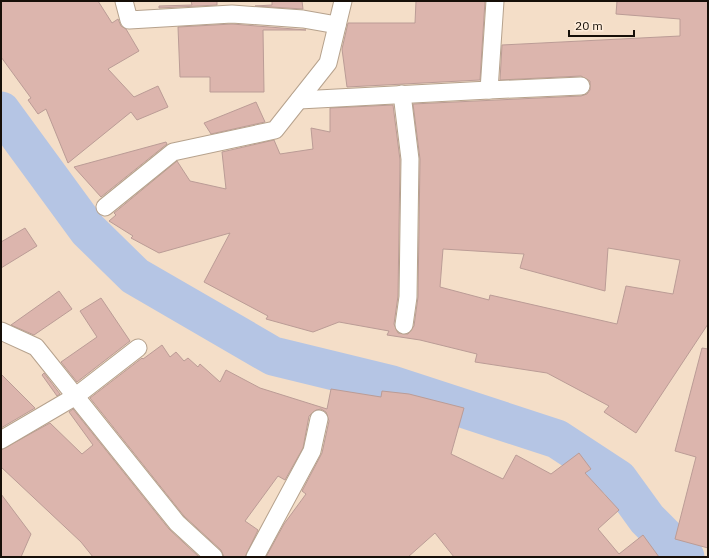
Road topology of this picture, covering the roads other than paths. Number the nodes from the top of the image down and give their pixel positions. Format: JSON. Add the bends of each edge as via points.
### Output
{"nodes":[{"id":1,"x":124,"y":1,"type":"edge"},
{"id":2,"x":343,"y":1,"type":"edge"},
{"id":3,"x":496,"y":1,"type":"edge"},
{"id":4,"x":337,"y":25,"type":"junction"},
{"id":5,"x":581,"y":86,"type":"dead end"},
{"id":6,"x":489,"y":90,"type":"junction"},
{"id":7,"x":402,"y":94,"type":"junction"},
{"id":8,"x":299,"y":100,"type":"junction"},
{"id":9,"x":105,"y":207,"type":"dead end"},
{"id":10,"x":404,"y":325,"type":"dead end"},
{"id":11,"x":1,"y":331,"type":"edge"},
{"id":12,"x":138,"y":348,"type":"dead end"},
{"id":13,"x":76,"y":396,"type":"junction"},
{"id":14,"x":319,"y":419,"type":"dead end"},
{"id":15,"x":1,"y":440,"type":"edge"},
{"id":16,"x":214,"y":557,"type":"edge"},
{"id":17,"x":255,"y":557,"type":"edge"}],
"edges":[{"from":1,"to":4,"type":"street","via":[[129,20],[232,14],[303,19]]},
{"from":2,"to":4,"type":"street"},
{"from":3,"to":6,"type":"street"},
{"from":4,"to":8,"type":"street","via":[[328,63]]},
{"from":5,"to":6,"type":"street"},
{"from":6,"to":7,"type":"street"},
{"from":7,"to":8,"type":"street"},
{"from":7,"to":10,"type":"street","via":[[410,159],[408,297]]},
{"from":8,"to":9,"type":"street","via":[[275,130],[173,152]]},
{"from":11,"to":13,"type":"street","via":[[36,347]]},
{"from":12,"to":13,"type":"street"},
{"from":13,"to":15,"type":"street"},
{"from":13,"to":16,"type":"street","via":[[177,523]]},
{"from":14,"to":17,"type":"street","via":[[312,451]]}]}
